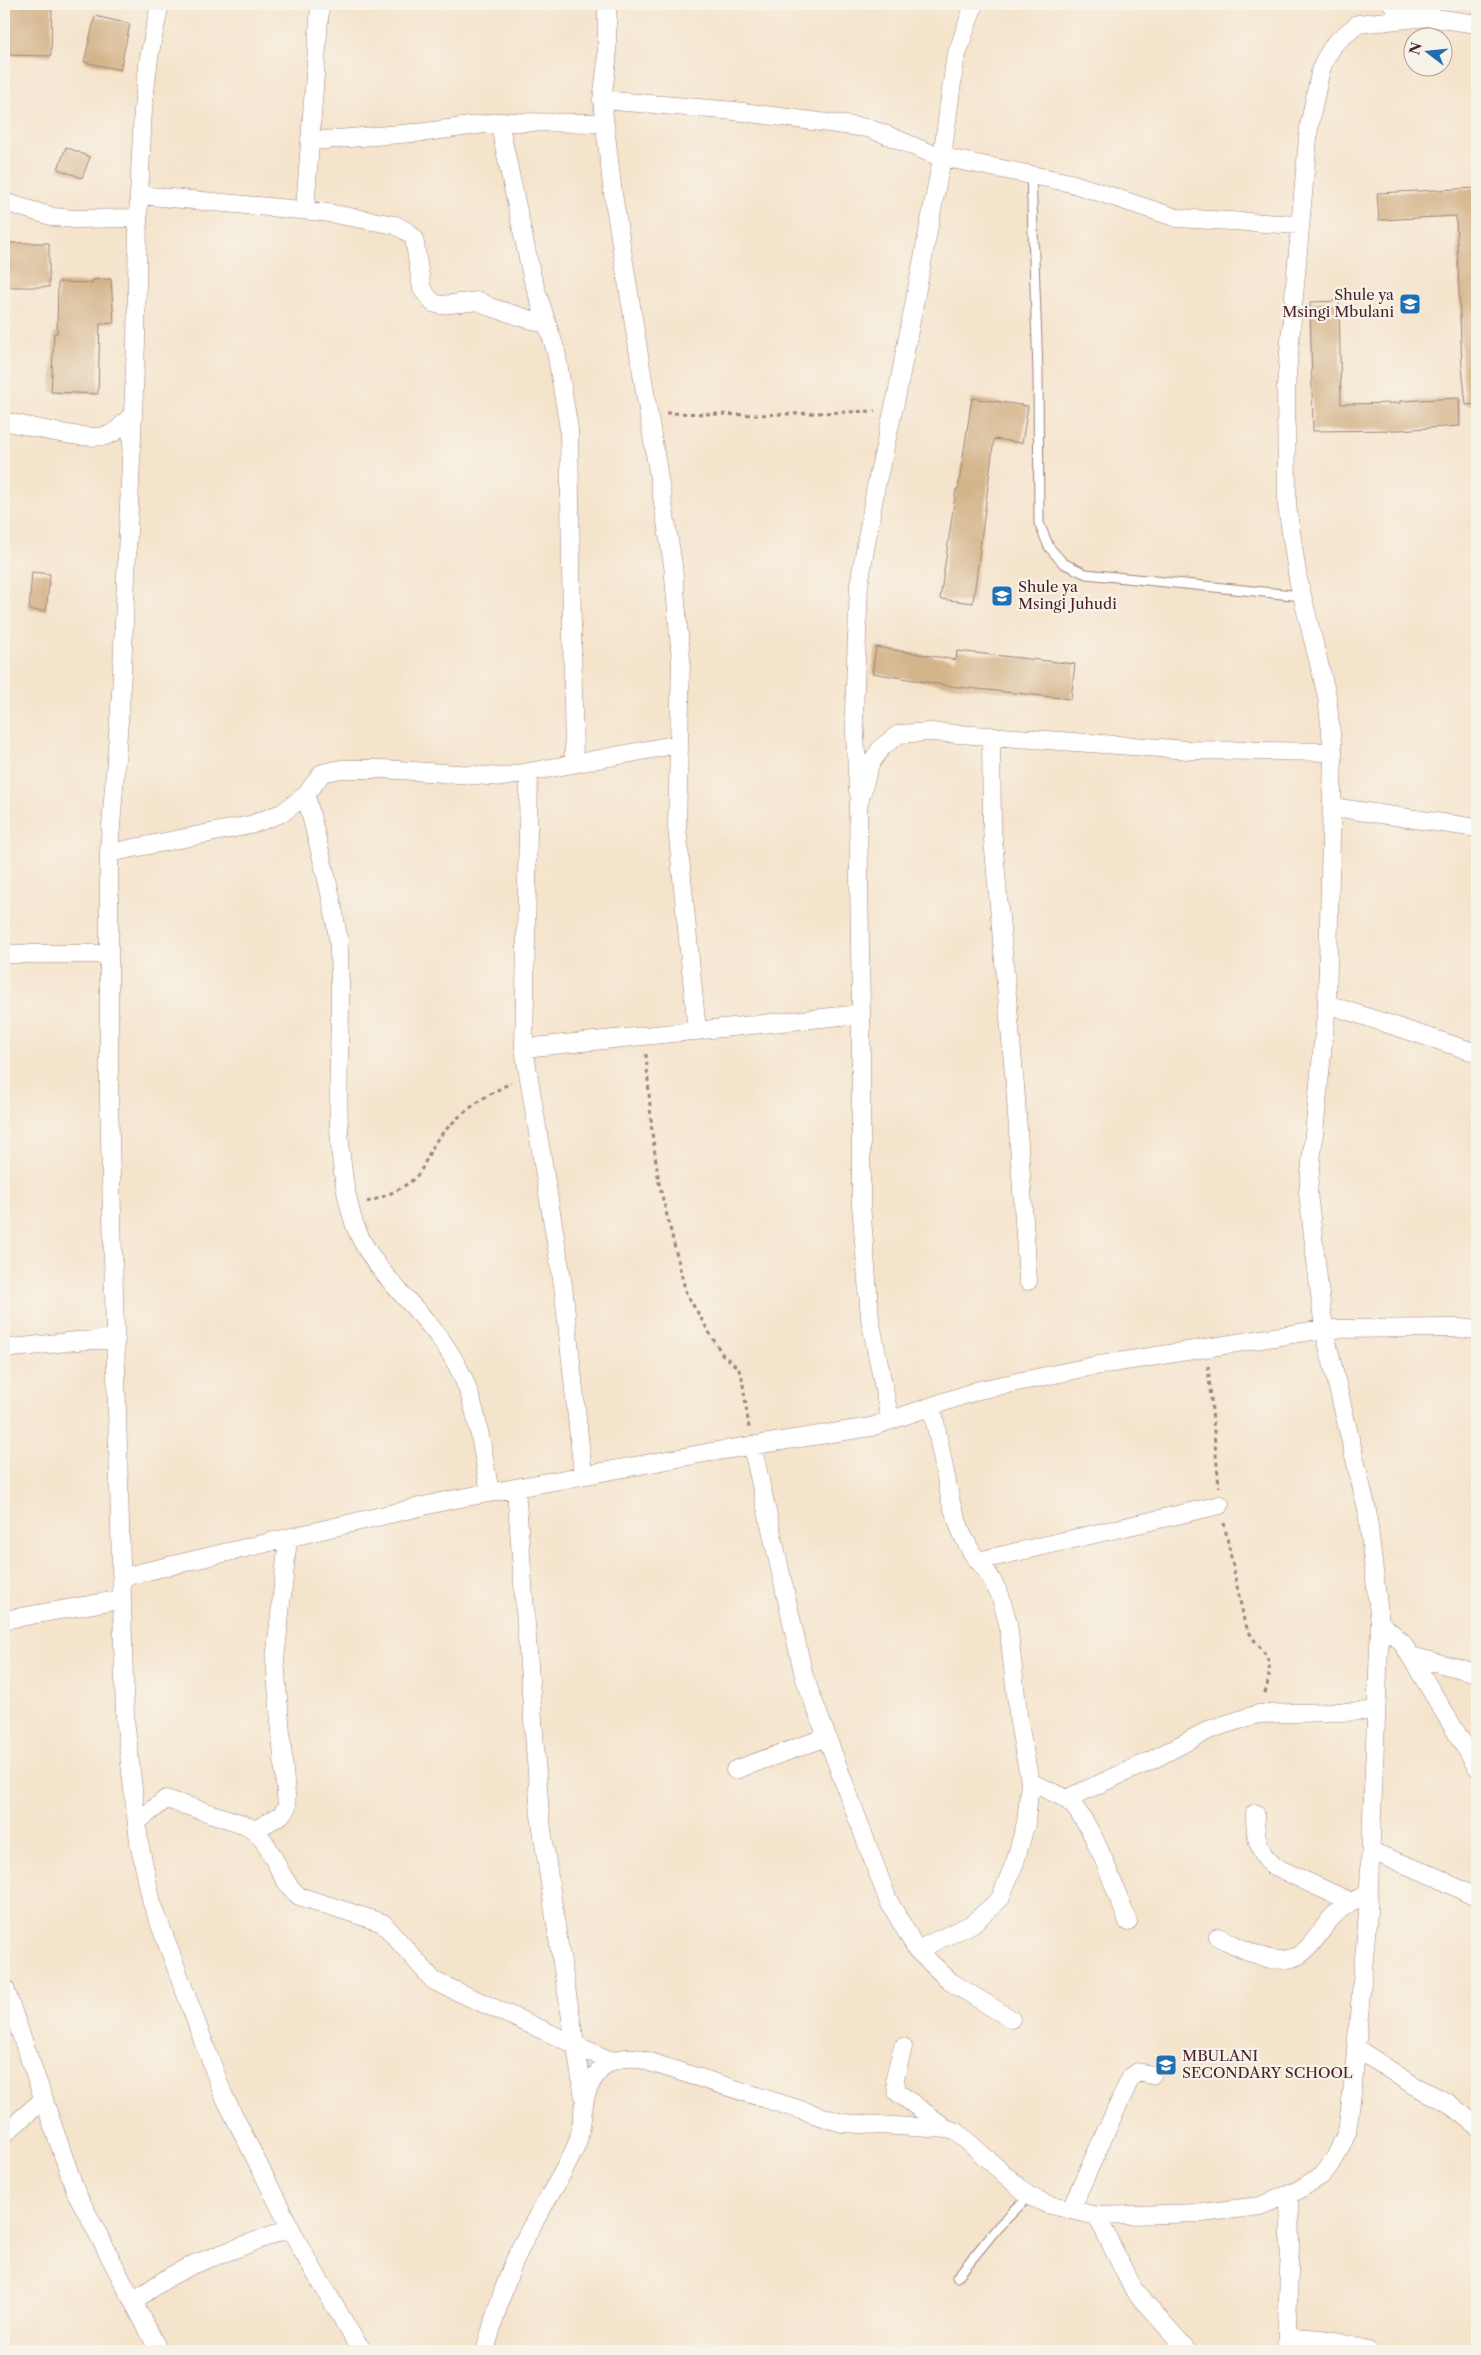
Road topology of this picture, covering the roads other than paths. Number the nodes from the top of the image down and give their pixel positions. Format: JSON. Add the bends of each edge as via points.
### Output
{"nodes":[{"id":1,"x":160,"y":4,"type":"edge"},
{"id":2,"x":318,"y":4,"type":"edge"},
{"id":3,"x":607,"y":4,"type":"edge"},
{"id":4,"x":974,"y":4,"type":"edge"},
{"id":5,"x":1392,"y":4,"type":"edge"},
{"id":6,"x":1428,"y":16,"type":"junction"},
{"id":7,"x":1477,"y":24,"type":"edge"},
{"id":8,"x":602,"y":100,"type":"junction"},
{"id":9,"x":499,"y":122,"type":"junction"},
{"id":10,"x":604,"y":123,"type":"junction"},
{"id":11,"x":311,"y":141,"type":"junction"},
{"id":12,"x":942,"y":158,"type":"junction"},
{"id":13,"x":1031,"y":174,"type":"junction"},
{"id":14,"x":139,"y":195,"type":"junction"},
{"id":15,"x":4,"y":202,"type":"edge"},
{"id":16,"x":305,"y":210,"type":"junction"},
{"id":17,"x":138,"y":218,"type":"junction"},
{"id":18,"x":1299,"y":225,"type":"junction"},
{"id":19,"x":548,"y":325,"type":"junction"},
{"id":20,"x":132,"y":415,"type":"junction"},
{"id":21,"x":4,"y":421,"type":"edge"},
{"id":22,"x":1302,"y":596,"type":"junction"},
{"id":23,"x":990,"y":736,"type":"junction"},
{"id":24,"x":679,"y":744,"type":"junction"},
{"id":25,"x":1333,"y":752,"type":"junction"},
{"id":26,"x":574,"y":764,"type":"junction"},
{"id":27,"x":529,"y":772,"type":"junction"},
{"id":28,"x":306,"y":795,"type":"junction"},
{"id":29,"x":858,"y":806,"type":"junction"},
{"id":30,"x":1332,"y":807,"type":"junction"},
{"id":31,"x":1477,"y":828,"type":"edge"},
{"id":32,"x":109,"y":853,"type":"junction"},
{"id":33,"x":4,"y":954,"type":"edge"},
{"id":34,"x":109,"y":954,"type":"junction"},
{"id":35,"x":1327,"y":1004,"type":"junction"},
{"id":36,"x":861,"y":1014,"type":"junction"},
{"id":37,"x":696,"y":1031,"type":"junction"},
{"id":38,"x":524,"y":1048,"type":"junction"},
{"id":39,"x":1477,"y":1053,"type":"edge"},
{"id":40,"x":1028,"y":1281,"type":"dead end"},
{"id":41,"x":1324,"y":1329,"type":"junction"},
{"id":42,"x":1477,"y":1330,"type":"edge"},
{"id":43,"x":116,"y":1340,"type":"junction"},
{"id":44,"x":4,"y":1349,"type":"edge"},
{"id":45,"x":932,"y":1406,"type":"junction"},
{"id":46,"x":890,"y":1420,"type":"junction"},
{"id":47,"x":752,"y":1445,"type":"junction"},
{"id":48,"x":583,"y":1476,"type":"junction"},
{"id":49,"x":516,"y":1488,"type":"junction"},
{"id":50,"x":490,"y":1493,"type":"junction"},
{"id":51,"x":1220,"y":1505,"type":"road end"},
{"id":52,"x":288,"y":1539,"type":"junction"},
{"id":53,"x":978,"y":1561,"type":"junction"},
{"id":54,"x":122,"y":1577,"type":"junction"},
{"id":55,"x":122,"y":1600,"type":"junction"},
{"id":56,"x":4,"y":1620,"type":"edge"},
{"id":57,"x":1380,"y":1623,"type":"junction"},
{"id":58,"x":1411,"y":1656,"type":"junction"},
{"id":59,"x":1477,"y":1673,"type":"edge"},
{"id":60,"x":1376,"y":1711,"type":"junction"},
{"id":61,"x":827,"y":1737,"type":"junction"},
{"id":62,"x":1477,"y":1767,"type":"edge"},
{"id":63,"x":735,"y":1770,"type":"dead end"},
{"id":64,"x":1030,"y":1782,"type":"junction"},
{"id":65,"x":1066,"y":1799,"type":"junction"},
{"id":66,"x":1254,"y":1813,"type":"dead end"},
{"id":67,"x":137,"y":1822,"type":"junction"},
{"id":68,"x":255,"y":1830,"type":"junction"},
{"id":69,"x":1371,"y":1851,"type":"junction"},
{"id":70,"x":1369,"y":1894,"type":"junction"},
{"id":71,"x":1477,"y":1898,"type":"edge"},
{"id":72,"x":1351,"y":1902,"type":"junction"},
{"id":73,"x":1128,"y":1922,"type":"dead end"},
{"id":74,"x":1218,"y":1937,"type":"dead end"},
{"id":75,"x":916,"y":1950,"type":"junction"},
{"id":76,"x":4,"y":1986,"type":"edge"},
{"id":77,"x":1012,"y":2019,"type":"dead end"},
{"id":78,"x":575,"y":2044,"type":"junction"},
{"id":79,"x":903,"y":2047,"type":"dead end"},
{"id":80,"x":1356,"y":2048,"type":"junction"},
{"id":81,"x":611,"y":2061,"type":"junction"},
{"id":82,"x":1152,"y":2075,"type":"dead end"},
{"id":83,"x":584,"y":2098,"type":"junction"},
{"id":84,"x":44,"y":2099,"type":"junction"},
{"id":85,"x":1477,"y":2126,"type":"edge"},
{"id":86,"x":948,"y":2130,"type":"junction"},
{"id":87,"x":4,"y":2134,"type":"edge"},
{"id":88,"x":1289,"y":2194,"type":"junction"},
{"id":89,"x":1029,"y":2196,"type":"junction"},
{"id":90,"x":1070,"y":2210,"type":"junction"},
{"id":91,"x":1097,"y":2216,"type":"junction"},
{"id":92,"x":290,"y":2228,"type":"junction"},
{"id":93,"x":958,"y":2277,"type":"dead end"},
{"id":94,"x":133,"y":2301,"type":"junction"},
{"id":95,"x":1286,"y":2344,"type":"edge"},
{"id":96,"x":159,"y":2351,"type":"edge"},
{"id":97,"x":364,"y":2351,"type":"edge"},
{"id":98,"x":485,"y":2351,"type":"edge"},
{"id":99,"x":1188,"y":2351,"type":"edge"},
{"id":100,"x":1368,"y":2351,"type":"edge"}],
"edges":[{"from":1,"to":14,"type":"street","via":[[143,109]]},
{"from":2,"to":11,"type":"street"},
{"from":3,"to":8,"type":"street","via":[[607,62]]},
{"from":4,"to":12,"type":"street","via":[[955,60]]},
{"from":5,"to":6,"type":"street"},
{"from":6,"to":7,"type":"street"},
{"from":6,"to":18,"type":"street","via":[[1358,24],[1335,43],[1325,59],[1311,118]]},
{"from":8,"to":10,"type":"street"},
{"from":8,"to":12,"type":"street","via":[[867,128]]},
{"from":9,"to":10,"type":"street"},
{"from":9,"to":11,"type":"street","via":[[426,132]]},
{"from":9,"to":19,"type":"street","via":[[532,277]]},
{"from":10,"to":24,"type":"street","via":[[673,565],[681,660]]},
{"from":11,"to":16,"type":"street"},
{"from":12,"to":13,"type":"street"},
{"from":12,"to":29,"type":"street","via":[[859,585],[854,712]]},
{"from":13,"to":18,"type":"street","via":[[1071,183],[1177,218]]},
{"from":13,"to":22,"type":"lane","via":[[1039,524],[1049,547],[1063,564],[1086,574]]},
{"from":14,"to":16,"type":"street"},
{"from":14,"to":17,"type":"street"},
{"from":15,"to":17,"type":"street","via":[[74,219]]},
{"from":16,"to":19,"type":"street","via":[[395,225],[406,230],[414,238],[422,289],[432,303],[479,301]]},
{"from":17,"to":20,"type":"street"},
{"from":18,"to":22,"type":"street","via":[[1286,386],[1287,506]]},
{"from":19,"to":26,"type":"street","via":[[556,351],[569,429]]},
{"from":20,"to":21,"type":"street","via":[[108,436],[90,437]]},
{"from":20,"to":32,"type":"street","via":[[121,694]]},
{"from":22,"to":25,"type":"street","via":[[1327,696]]},
{"from":23,"to":25,"type":"street","via":[[1189,750]]},
{"from":23,"to":29,"type":"street","via":[[930,732],[899,734],[882,747],[870,764]]},
{"from":23,"to":40,"type":"street","via":[[992,828]]},
{"from":24,"to":26,"type":"street"},
{"from":24,"to":37,"type":"street","via":[[677,827]]},
{"from":25,"to":30,"type":"street"},
{"from":26,"to":27,"type":"street"},
{"from":27,"to":28,"type":"street","via":[[503,777],[341,769],[322,773]]},
{"from":27,"to":38,"type":"street"},
{"from":28,"to":32,"type":"street","via":[[282,813],[250,824]]},
{"from":28,"to":50,"type":"street","via":[[338,939],[339,1102],[342,1158],[350,1206],[364,1246],[379,1270],[432,1326],[463,1375],[476,1412]]},
{"from":29,"to":36,"type":"street"},
{"from":30,"to":31,"type":"street"},
{"from":30,"to":35,"type":"street"},
{"from":32,"to":34,"type":"street"},
{"from":33,"to":34,"type":"street"},
{"from":34,"to":43,"type":"street","via":[[109,1100]]},
{"from":35,"to":39,"type":"street"},
{"from":35,"to":41,"type":"street","via":[[1308,1193]]},
{"from":36,"to":37,"type":"street"},
{"from":36,"to":46,"type":"street","via":[[861,1204],[870,1318]]},
{"from":37,"to":38,"type":"street"},
{"from":38,"to":48,"type":"street","via":[[562,1285]]},
{"from":41,"to":42,"type":"street"},
{"from":41,"to":45,"type":"street","via":[[1094,1366],[979,1390]]},
{"from":41,"to":57,"type":"street","via":[[1368,1510]]},
{"from":43,"to":44,"type":"street"},
{"from":43,"to":54,"type":"street"},
{"from":45,"to":46,"type":"street"},
{"from":45,"to":53,"type":"street","via":[[951,1503],[962,1534]]},
{"from":46,"to":47,"type":"street","via":[[872,1427]]},
{"from":47,"to":48,"type":"street"},
{"from":47,"to":61,"type":"street","via":[[804,1676]]},
{"from":48,"to":49,"type":"street"},
{"from":49,"to":50,"type":"street"},
{"from":49,"to":78,"type":"street","via":[[540,1815]]},
{"from":50,"to":52,"type":"street"},
{"from":51,"to":53,"type":"street"},
{"from":52,"to":54,"type":"street"},
{"from":52,"to":68,"type":"street","via":[[275,1660],[287,1807],[281,1815]]},
{"from":53,"to":64,"type":"street","via":[[1000,1595],[1008,1623],[1019,1723]]},
{"from":54,"to":55,"type":"street"},
{"from":55,"to":56,"type":"street"},
{"from":55,"to":67,"type":"street","via":[[125,1719]]},
{"from":57,"to":58,"type":"street","via":[[1402,1642]]},
{"from":57,"to":60,"type":"street"},
{"from":58,"to":59,"type":"street"},
{"from":58,"to":62,"type":"street"},
{"from":60,"to":65,"type":"street","via":[[1258,1714],[1211,1729]]},
{"from":60,"to":69,"type":"street"},
{"from":61,"to":63,"type":"street"},
{"from":61,"to":75,"type":"street","via":[[888,1900]]},
{"from":64,"to":65,"type":"street"},
{"from":64,"to":75,"type":"street","via":[[1026,1823],[1000,1899],[972,1924]]},
{"from":65,"to":73,"type":"street","via":[[1078,1811],[1092,1838]]},
{"from":66,"to":72,"type":"street","via":[[1255,1836],[1263,1856],[1273,1866]]},
{"from":67,"to":68,"type":"street","via":[[166,1800]]},
{"from":67,"to":92,"type":"street","via":[[152,1902],[223,2094]]},
{"from":68,"to":78,"type":"street","via":[[290,1890],[299,1896],[383,1923],[434,1982]]},
{"from":69,"to":70,"type":"street"},
{"from":69,"to":71,"type":"street","via":[[1436,1877]]},
{"from":70,"to":72,"type":"street"},
{"from":70,"to":80,"type":"street"},
{"from":72,"to":74,"type":"street","via":[[1332,1917],[1308,1950],[1290,1959],[1272,1959]]},
{"from":75,"to":77,"type":"street","via":[[951,1982]]},
{"from":76,"to":84,"type":"street"},
{"from":78,"to":81,"type":"street"},
{"from":78,"to":83,"type":"street"},
{"from":79,"to":86,"type":"street","via":[[895,2078],[897,2092]]},
{"from":80,"to":85,"type":"street","via":[[1413,2086],[1448,2103]]},
{"from":80,"to":88,"type":"street","via":[[1347,2132],[1335,2158],[1322,2175]]},
{"from":81,"to":83,"type":"street","via":[[597,2074]]},
{"from":81,"to":86,"type":"street","via":[[620,2057],[637,2058],[842,2124]]},
{"from":82,"to":90,"type":"street","via":[[1138,2072],[1131,2076]]},
{"from":83,"to":98,"type":"street","via":[[577,2144],[521,2247]]},
{"from":84,"to":87,"type":"street"},
{"from":84,"to":94,"type":"street","via":[[76,2192]]},
{"from":86,"to":89,"type":"street","via":[[964,2137]]},
{"from":88,"to":91,"type":"street","via":[[1260,2206],[1202,2214]]},
{"from":88,"to":95,"type":"street"},
{"from":89,"to":90,"type":"street"},
{"from":89,"to":93,"type":"lane","via":[[998,2227]]},
{"from":90,"to":91,"type":"street"},
{"from":91,"to":99,"type":"street","via":[[1132,2289]]},
{"from":92,"to":94,"type":"street","via":[[192,2265]]},
{"from":92,"to":97,"type":"street"},
{"from":94,"to":96,"type":"street"},
{"from":95,"to":100,"type":"street","via":[[1334,2340]]}]}
